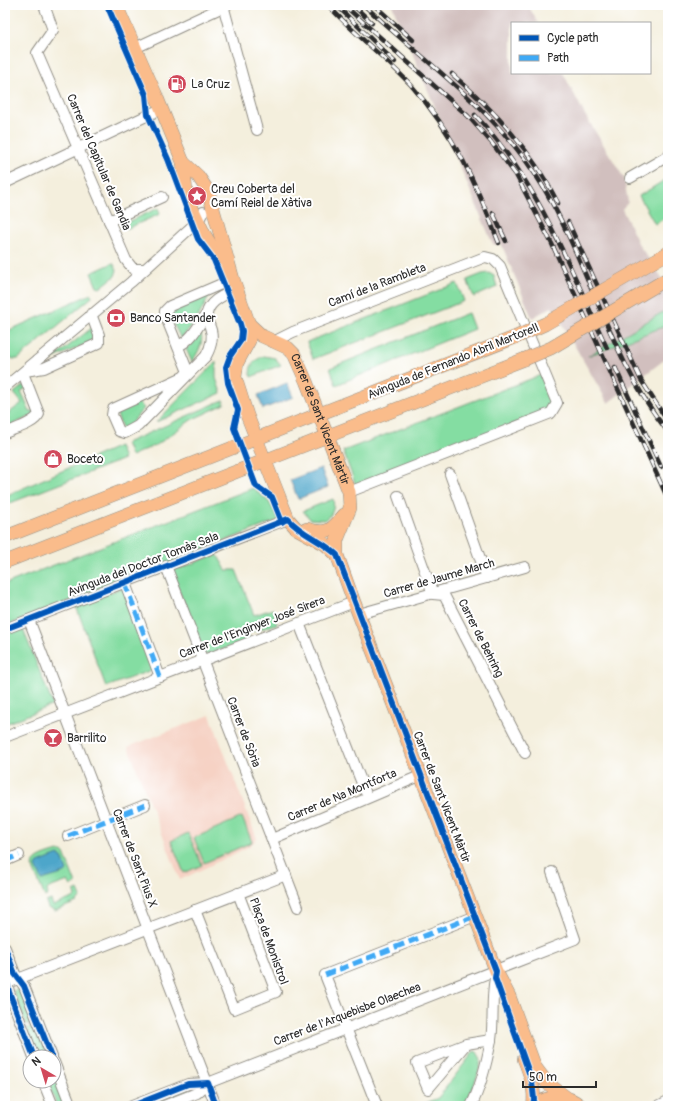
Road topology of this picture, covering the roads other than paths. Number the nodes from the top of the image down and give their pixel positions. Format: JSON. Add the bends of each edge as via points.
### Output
{"nodes":[{"id":1,"x":44,"y":5,"type":"edge"},
{"id":2,"x":116,"y":5,"type":"edge"},
{"id":3,"x":225,"y":6,"type":"edge"},
{"id":4,"x":135,"y":48,"type":"junction"},
{"id":5,"x":161,"y":109,"type":"junction"},
{"id":6,"x":257,"y":130,"type":"dead end"},
{"id":7,"x":78,"y":148,"type":"junction"},
{"id":8,"x":668,"y":156,"type":"edge"},
{"id":9,"x":182,"y":162,"type":"junction"},
{"id":10,"x":630,"y":178,"type":"dead end"},
{"id":11,"x":5,"y":183,"type":"edge"},
{"id":12,"x":203,"y":183,"type":"junction"},
{"id":13,"x":186,"y":191,"type":"junction"},
{"id":14,"x":162,"y":197,"type":"dead end"},
{"id":15,"x":210,"y":199,"type":"junction"},
{"id":16,"x":198,"y":214,"type":"junction"},
{"id":17,"x":109,"y":220,"type":"junction"},
{"id":18,"x":668,"y":253,"type":"edge"},
{"id":19,"x":145,"y":269,"type":"junction"},
{"id":20,"x":667,"y":279,"type":"edge"},
{"id":21,"x":235,"y":285,"type":"junction"},
{"id":22,"x":207,"y":313,"type":"junction"},
{"id":23,"x":91,"y":314,"type":"junction"},
{"id":24,"x":249,"y":324,"type":"junction"},
{"id":25,"x":273,"y":342,"type":"junction"},
{"id":26,"x":178,"y":346,"type":"junction"},
{"id":27,"x":239,"y":358,"type":"junction"},
{"id":28,"x":24,"y":372,"type":"junction"},
{"id":29,"x":5,"y":387,"type":"edge"},
{"id":30,"x":319,"y":414,"type":"junction"},
{"id":31,"x":5,"y":433,"type":"edge"},
{"id":32,"x":328,"y":436,"type":"junction"},
{"id":33,"x":256,"y":439,"type":"junction"},
{"id":34,"x":265,"y":461,"type":"junction"},
{"id":35,"x":450,"y":474,"type":"dead end"},
{"id":36,"x":349,"y":492,"type":"junction"},
{"id":37,"x":398,"y":496,"type":"dead end"},
{"id":38,"x":350,"y":508,"type":"junction"},
{"id":39,"x":289,"y":520,"type":"junction"},
{"id":40,"x":5,"y":537,"type":"edge"},
{"id":41,"x":337,"y":555,"type":"junction"},
{"id":42,"x":5,"y":562,"type":"edge"},
{"id":43,"x":166,"y":566,"type":"junction"},
{"id":44,"x":525,"y":567,"type":"dead end"},
{"id":45,"x":487,"y":578,"type":"junction"},
{"id":46,"x":125,"y":582,"type":"junction"},
{"id":47,"x":433,"y":594,"type":"junction"},
{"id":48,"x":354,"y":602,"type":"junction"},
{"id":49,"x":359,"y":614,"type":"junction"},
{"id":50,"x":30,"y":620,"type":"junction"},
{"id":51,"x":299,"y":623,"type":"junction"},
{"id":52,"x":5,"y":629,"type":"edge"},
{"id":53,"x":202,"y":661,"type":"junction"},
{"id":54,"x":160,"y":677,"type":"junction"},
{"id":55,"x":65,"y":714,"type":"junction"},
{"id":56,"x":5,"y":737,"type":"edge"},
{"id":57,"x":525,"y":753,"type":"dead end"},
{"id":58,"x":422,"y":775,"type":"junction"},
{"id":59,"x":365,"y":791,"type":"dead end"},
{"id":60,"x":145,"y":805,"type":"dead end"},
{"id":61,"x":107,"y":820,"type":"junction"},
{"id":62,"x":68,"y":836,"type":"dead end"},
{"id":63,"x":272,"y":839,"type":"junction"},
{"id":64,"x":19,"y":855,"type":"dead end"},
{"id":65,"x":5,"y":861,"type":"edge"},
{"id":66,"x":552,"y":872,"type":"dead end"},
{"id":67,"x":286,"y":875,"type":"junction"},
{"id":68,"x":238,"y":894,"type":"junction"},
{"id":69,"x":298,"y":907,"type":"dead end"},
{"id":70,"x":196,"y":910,"type":"junction"},
{"id":71,"x":475,"y":916,"type":"junction"},
{"id":72,"x":148,"y":928,"type":"junction"},
{"id":73,"x":5,"y":948,"type":"edge"},
{"id":74,"x":496,"y":974,"type":"junction"},
{"id":75,"x":19,"y":979,"type":"junction"},
{"id":76,"x":6,"y":980,"type":"edge"},
{"id":77,"x":346,"y":1029,"type":"junction"},
{"id":78,"x":491,"y":1040,"type":"junction"},
{"id":79,"x":466,"y":1044,"type":"junction"},
{"id":80,"x":31,"y":1049,"type":"edge"},
{"id":81,"x":49,"y":1049,"type":"edge"},
{"id":82,"x":62,"y":1083,"type":"edge"},
{"id":83,"x":208,"y":1083,"type":"junction"},
{"id":84,"x":46,"y":1089,"type":"edge"},
{"id":85,"x":567,"y":1098,"type":"junction"},
{"id":86,"x":668,"y":1101,"type":"edge"},
{"id":87,"x":53,"y":1106,"type":"edge"},
{"id":88,"x":71,"y":1106,"type":"edge"},
{"id":89,"x":132,"y":1106,"type":"edge"},
{"id":90,"x":164,"y":1106,"type":"edge"},
{"id":91,"x":216,"y":1106,"type":"edge"},
{"id":92,"x":377,"y":1106,"type":"edge"},
{"id":93,"x":471,"y":1106,"type":"edge"},
{"id":94,"x":534,"y":1106,"type":"edge"},
{"id":95,"x":582,"y":1106,"type":"edge"},
{"id":96,"x":658,"y":1106,"type":"edge"}],
"edges":[{"from":1,"to":7,"type":"street","name":"Carrer del Capitular de Gandia","via":[[53,30],[37,53]]},
{"from":2,"to":4,"type":"main road","name":"Carrer de Sant Vicent Màrtir"},
{"from":3,"to":4,"type":"street"},
{"from":3,"to":6,"type":"street"},
{"from":4,"to":5,"type":"main road","name":"Carrer de Sant Vicent Màrtir"},
{"from":5,"to":7,"type":"street"},
{"from":5,"to":9,"type":"main road","name":"Carrer de Sant Vicent Màrtir"},
{"from":7,"to":11,"type":"street"},
{"from":7,"to":17,"type":"street","name":"Carrer del Capitular de Gandia"},
{"from":8,"to":10,"type":"street"},
{"from":9,"to":12,"type":"main road","name":"Carrer de Sant Vicent Màrtir"},
{"from":9,"to":13,"type":"main road","name":"Carrer de Sant Vicent Màrtir"},
{"from":12,"to":13,"type":"main road","via":[[198,179],[191,180],[186,186]]},
{"from":12,"to":15,"type":"main road","name":"Carrer de Sant Vicent Màrtir"},
{"from":13,"to":16,"type":"main road","name":"Carrer de Sant Vicent Màrtir"},
{"from":14,"to":17,"type":"street"},
{"from":15,"to":16,"type":"main road","via":[[208,207]]},
{"from":15,"to":21,"type":"main road","name":"Carrer de Sant Vicent Màrtir"},
{"from":16,"to":19,"type":"street"},
{"from":16,"to":21,"type":"main road","name":"Carrer de Sant Vicent Màrtir","via":[[218,258]]},
{"from":17,"to":19,"type":"street","name":"Carrer del Capitular de Gandia","via":[[130,266],[134,269]]},
{"from":18,"to":30,"type":"main road","name":"Avinguda de Fernando Abril Martorell","bridge":true,"via":[[516,338]]},
{"from":19,"to":23,"type":"street"},
{"from":20,"to":32,"type":"main road","name":"Avinguda de Fernando Abril Martorell","bridge":true,"via":[[551,348]]},
{"from":21,"to":22,"type":"street","via":[[217,299]]},
{"from":21,"to":24,"type":"main road","name":"Carrer de Sant Vicent Màrtir"},
{"from":21,"to":26,"type":"street","via":[[167,308],[165,315]]},
{"from":22,"to":26,"type":"street","via":[[193,334]]},
{"from":22,"to":26,"type":"street","via":[[212,343],[206,356],[138,426],[125,433],[119,431],[112,415],[113,409],[186,375],[188,370]]},
{"from":23,"to":28,"type":"street"},
{"from":23,"to":28,"type":"street","via":[[99,343],[44,368]]},
{"from":24,"to":25,"type":"main road","name":"Carrer de Sant Vicent Màrtir"},
{"from":24,"to":27,"type":"main road","name":"Carrer de Sant Vicent Màrtir","via":[[249,341]]},
{"from":25,"to":27,"type":"main road","via":[[255,346]]},
{"from":25,"to":30,"type":"main road","name":"Carrer de Sant Vicent Màrtir","via":[[288,348],[294,354]]},
{"from":25,"to":36,"type":"street","name":"Camí de la Rambleta","via":[[480,258],[493,259],[500,266],[557,403],[551,413]]},
{"from":27,"to":33,"type":"main road","name":"Carrer de Sant Vicent Màrtir","via":[[235,377]]},
{"from":28,"to":29,"type":"street"},
{"from":28,"to":31,"type":"street","via":[[40,414],[32,421]]},
{"from":30,"to":32,"type":"main road","name":"Carrer de Sant Vicent Màrtir"},
{"from":30,"to":33,"type":"main road","name":"Avinguda de Fernando Abril Martorell"},
{"from":32,"to":34,"type":"main road"},
{"from":32,"to":36,"type":"main road","name":"Carrer de Sant Vicent Màrtir"},
{"from":33,"to":34,"type":"main road","name":"Carrer de Sant Vicent Màrtir"},
{"from":33,"to":40,"type":"main road"},
{"from":34,"to":39,"type":"main road","name":"Carrer de Sant Vicent Màrtir"},
{"from":34,"to":42,"type":"main road"},
{"from":35,"to":45,"type":"street"},
{"from":36,"to":38,"type":"main road","name":"Carrer de Sant Vicent Màrtir"},
{"from":37,"to":47,"type":"street"},
{"from":38,"to":39,"type":"main road","via":[[328,531],[320,533],[305,529]]},
{"from":38,"to":41,"type":"main road","name":"Carrer de Sant Vicent Màrtir","via":[[337,540]]},
{"from":39,"to":41,"type":"main road","via":[[296,528],[325,544]]},
{"from":39,"to":43,"type":"street","name":"Avinguda del Doctor Tomàs Sala"},
{"from":41,"to":48,"type":"main road","name":"Carrer de Sant Vicent Màrtir"},
{"from":43,"to":46,"type":"street","name":"Avinguda del Doctor Tomàs Sala"},
{"from":43,"to":53,"type":"street","name":"Carrer de Sòria"},
{"from":44,"to":45,"type":"street","name":"Carrer de Jaume March"},
{"from":45,"to":47,"type":"street","name":"Carrer de Jaume March"},
{"from":46,"to":50,"type":"street","name":"Avinguda del Doctor Tomàs Sala"},
{"from":46,"to":54,"type":"street"},
{"from":47,"to":49,"type":"street","name":"Carrer de Jaume March"},
{"from":47,"to":57,"type":"street","name":"Carrer de Behring","via":[[444,595]]},
{"from":48,"to":49,"type":"main road","name":"Carrer de Sant Vicent Màrtir"},
{"from":48,"to":51,"type":"street","name":"Carrer de l'Enginyer José Sirera"},
{"from":49,"to":58,"type":"main road","name":"Carrer de Sant Vicent Màrtir"},
{"from":50,"to":52,"type":"street","name":"Avinguda del Doctor Tomàs Sala"},
{"from":50,"to":55,"type":"street","name":"Carrer de Sant Pius X"},
{"from":51,"to":53,"type":"street","name":"Carrer de l'Enginyer José Sirera"},
{"from":51,"to":59,"type":"street"},
{"from":53,"to":54,"type":"street","name":"Carrer de l'Enginyer José Sirera"},
{"from":53,"to":63,"type":"street","name":"Carrer de Sòria"},
{"from":54,"to":55,"type":"street","name":"Carrer de l'Enginyer José Sirera"},
{"from":55,"to":56,"type":"street","name":"Carrer de l'Enginyer José Sirera"},
{"from":55,"to":61,"type":"street","name":"Carrer de Sant Pius X"},
{"from":58,"to":63,"type":"street","name":"Carrer de Na Montforta"},
{"from":58,"to":71,"type":"main road","name":"Carrer de Sant Vicent Màrtir"},
{"from":60,"to":61,"type":"street"},
{"from":61,"to":62,"type":"street"},
{"from":61,"to":72,"type":"street","name":"Carrer de Sant Pius X"},
{"from":63,"to":67,"type":"street","name":"Carrer de Sòria"},
{"from":64,"to":65,"type":"street"},
{"from":66,"to":74,"type":"street","via":[[575,939]]},
{"from":67,"to":68,"type":"street"},
{"from":67,"to":69,"type":"street","name":"Carrer de Sòria"},
{"from":68,"to":70,"type":"street"},
{"from":68,"to":70,"type":"street","name":"Plaça de Monistrol","via":[[276,992],[234,1009]]},
{"from":70,"to":72,"type":"street"},
{"from":71,"to":74,"type":"main road","name":"Carrer de Sant Vicent Màrtir"},
{"from":71,"to":77,"type":"street","via":[[325,975]]},
{"from":72,"to":75,"type":"street"},
{"from":72,"to":83,"type":"street","name":"Carrer de Sant Pius X"},
{"from":73,"to":75,"type":"street"},
{"from":74,"to":77,"type":"street","name":"Carrer de l'Arquebisbe Olaechea"},
{"from":74,"to":78,"type":"street"},
{"from":74,"to":85,"type":"main road","name":"Carrer de Sant Vicent Màrtir","via":[[509,996],[535,1067],[547,1083]]},
{"from":74,"to":94,"type":"main road","name":"Carrer de Sant Vicent Màrtir","via":[[532,1082]]},
{"from":75,"to":76,"type":"street"},
{"from":75,"to":81,"type":"street"},
{"from":76,"to":80,"type":"street"},
{"from":77,"to":83,"type":"street","name":"Carrer de l'Arquebisbe Olaechea"},
{"from":77,"to":92,"type":"street"},
{"from":78,"to":79,"type":"street"},
{"from":78,"to":93,"type":"street","via":[[476,1097]]},
{"from":79,"to":79,"type":"street","via":[[417,1063],[428,1089],[447,1067]]},
{"from":82,"to":88,"type":"street"},
{"from":83,"to":89,"type":"street","name":"Carrer de l'Arquebisbe Olaechea","via":[[188,1084]]},
{"from":83,"to":90,"type":"street","name":"Carrer de l'Arquebisbe Olaechea","via":[[197,1093]]},
{"from":83,"to":91,"type":"street","name":"Carrer de Sant Pius X"},
{"from":84,"to":87,"type":"street"},
{"from":85,"to":94,"type":"main road","via":[[548,1098]]},
{"from":85,"to":95,"type":"main road","name":"Carrer de Sant Vicent Màrtir"},
{"from":86,"to":96,"type":"street"}]}
